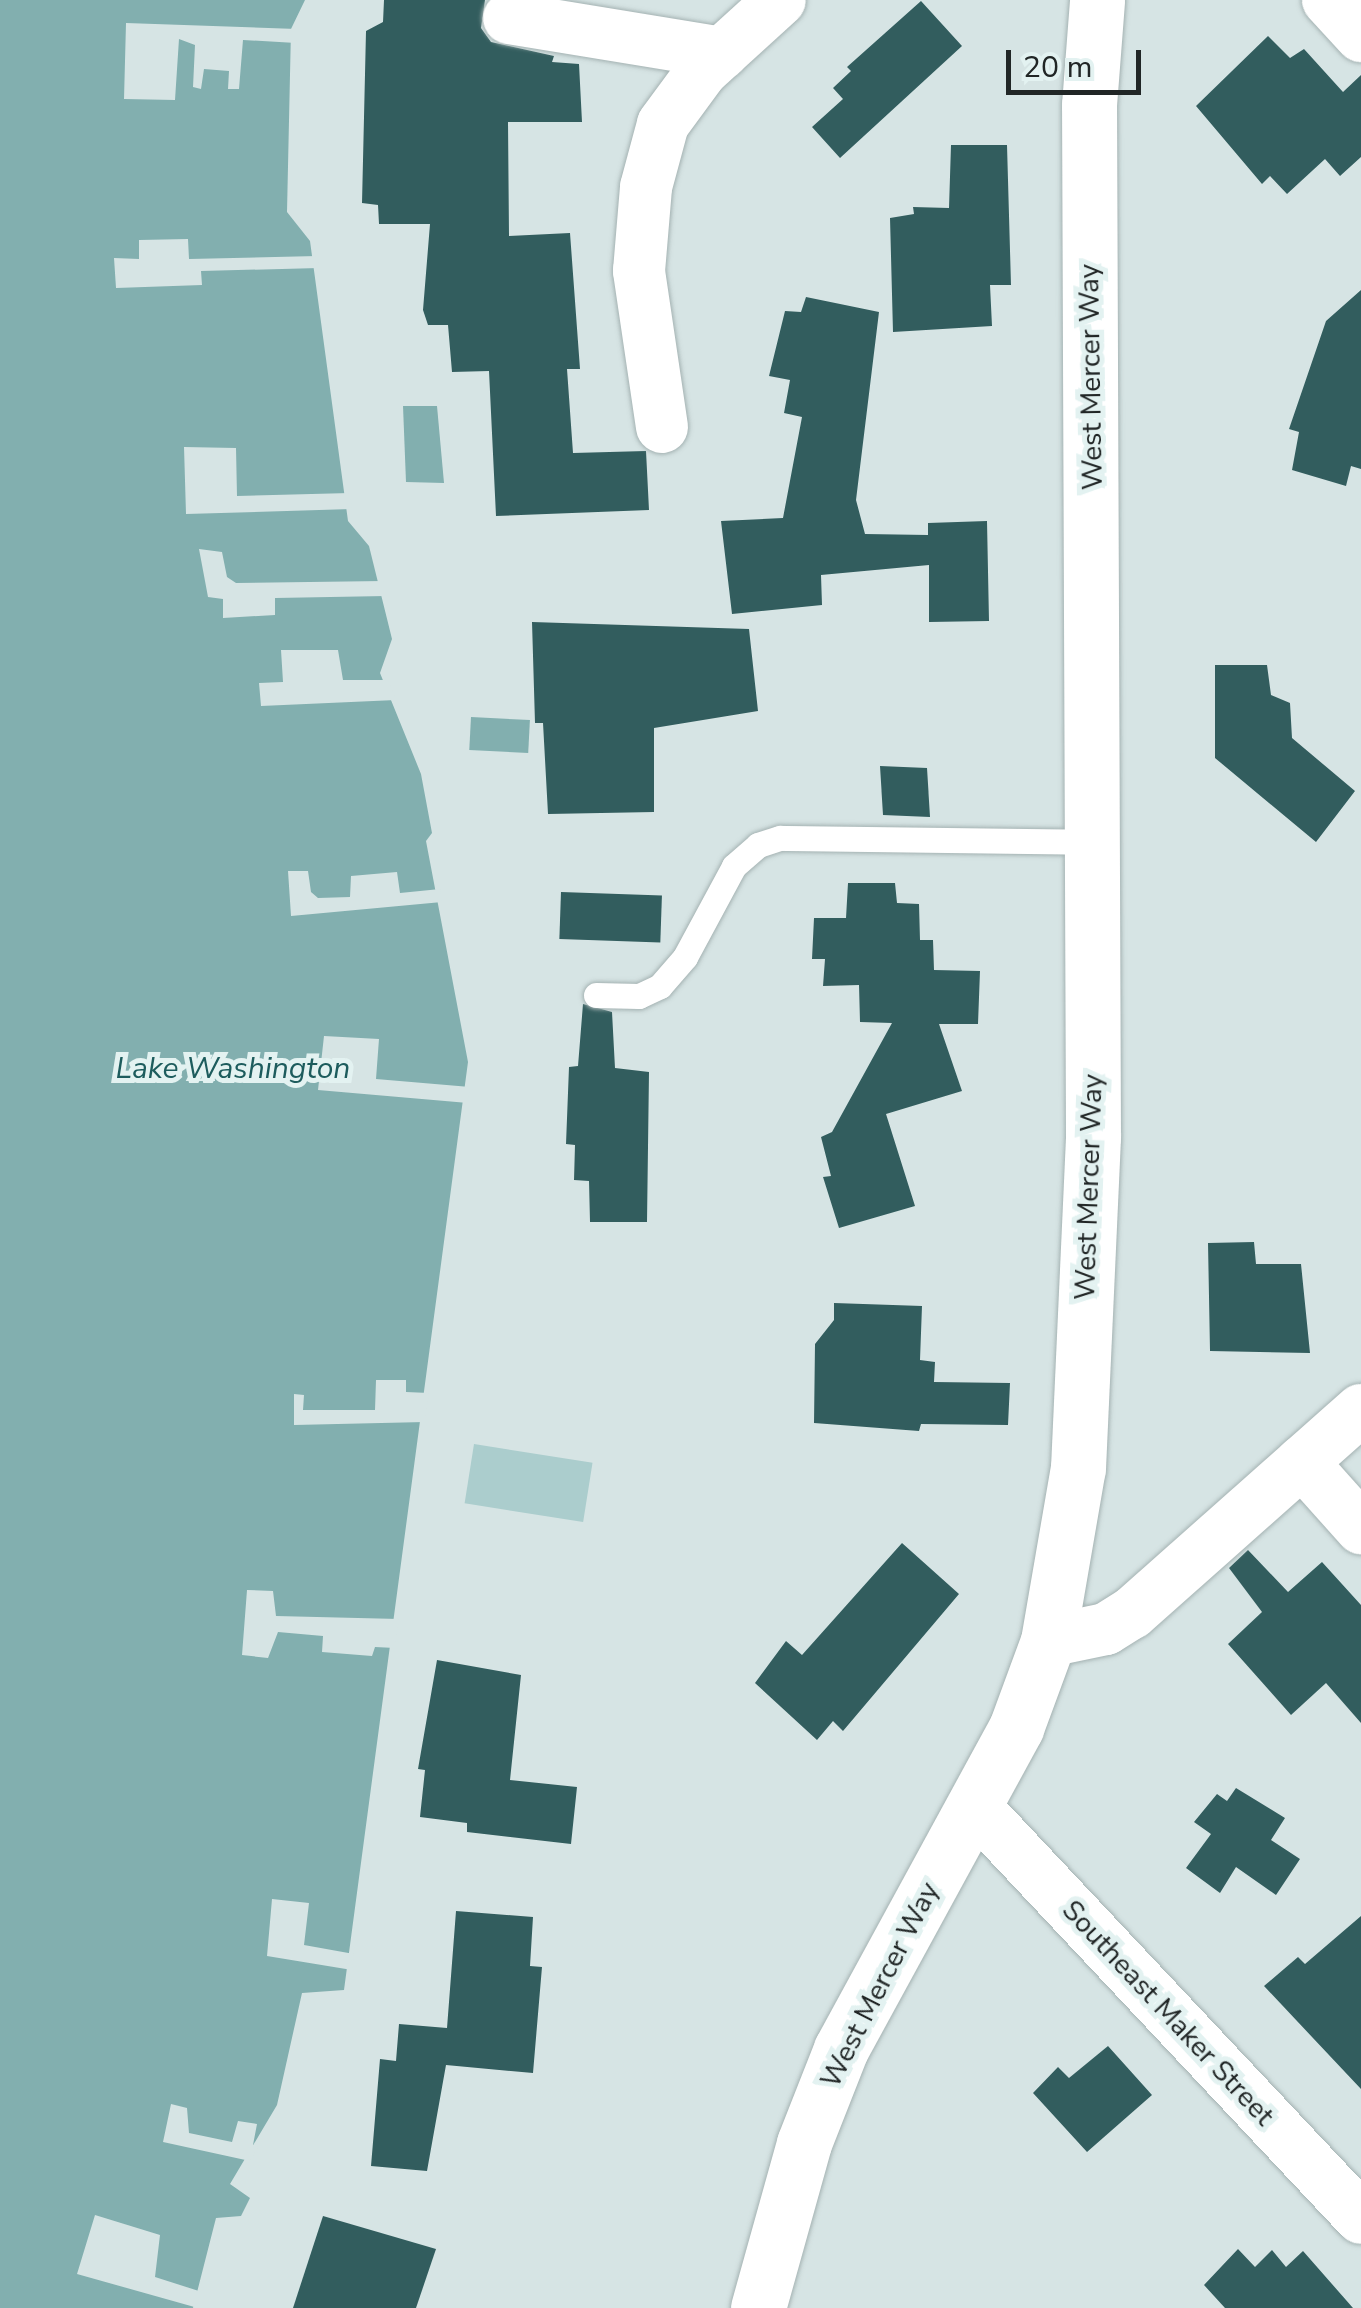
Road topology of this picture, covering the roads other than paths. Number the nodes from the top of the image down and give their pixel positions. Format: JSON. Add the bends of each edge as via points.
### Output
{"nodes":[{"id":1,"x":780,"y":0,"type":"edge"},
{"id":2,"x":1097,"y":0,"type":"edge"},
{"id":3,"x":1328,"y":0,"type":"edge"},
{"id":4,"x":508,"y":18,"type":"dead end"},
{"id":5,"x":1361,"y":36,"type":"edge"},
{"id":6,"x":722,"y":53,"type":"junction"},
{"id":7,"x":662,"y":427,"type":"dead end"},
{"id":8,"x":1094,"y":842,"type":"junction"},
{"id":9,"x":596,"y":995,"type":"dead end"},
{"id":10,"x":1361,"y":1410,"type":"edge"},
{"id":11,"x":1302,"y":1462,"type":"junction"},
{"id":12,"x":1361,"y":1528,"type":"edge"},
{"id":13,"x":1048,"y":1640,"type":"junction"},
{"id":14,"x":976,"y":1808,"type":"junction"},
{"id":15,"x":1361,"y":2218,"type":"edge"},
{"id":16,"x":758,"y":2308,"type":"edge"}],
"edges":[{"from":1,"to":6,"type":"street"},
{"from":2,"to":8,"type":"street","name":"West Mercer Way","via":[[1089,105]]},
{"from":3,"to":5,"type":"street"},
{"from":4,"to":6,"type":"street"},
{"from":6,"to":7,"type":"street","via":[[663,124],[646,187],[638,271]]},
{"from":8,"to":9,"type":"lane","via":[[780,838],[734,866],[685,957],[660,986],[639,996]]},
{"from":8,"to":13,"type":"street","name":"West Mercer Way","via":[[1093,1137],[1078,1468]]},
{"from":10,"to":11,"type":"street"},
{"from":11,"to":12,"type":"street"},
{"from":11,"to":13,"type":"street","via":[[1132,1613],[1106,1628]]},
{"from":13,"to":14,"type":"street","name":"West Mercer Way","via":[[1016,1728]]},
{"from":14,"to":15,"type":"street","name":"Southeast Maker Street"},
{"from":14,"to":16,"type":"street","name":"West Mercer Way","via":[[841,2048],[804,2143]]}]}
